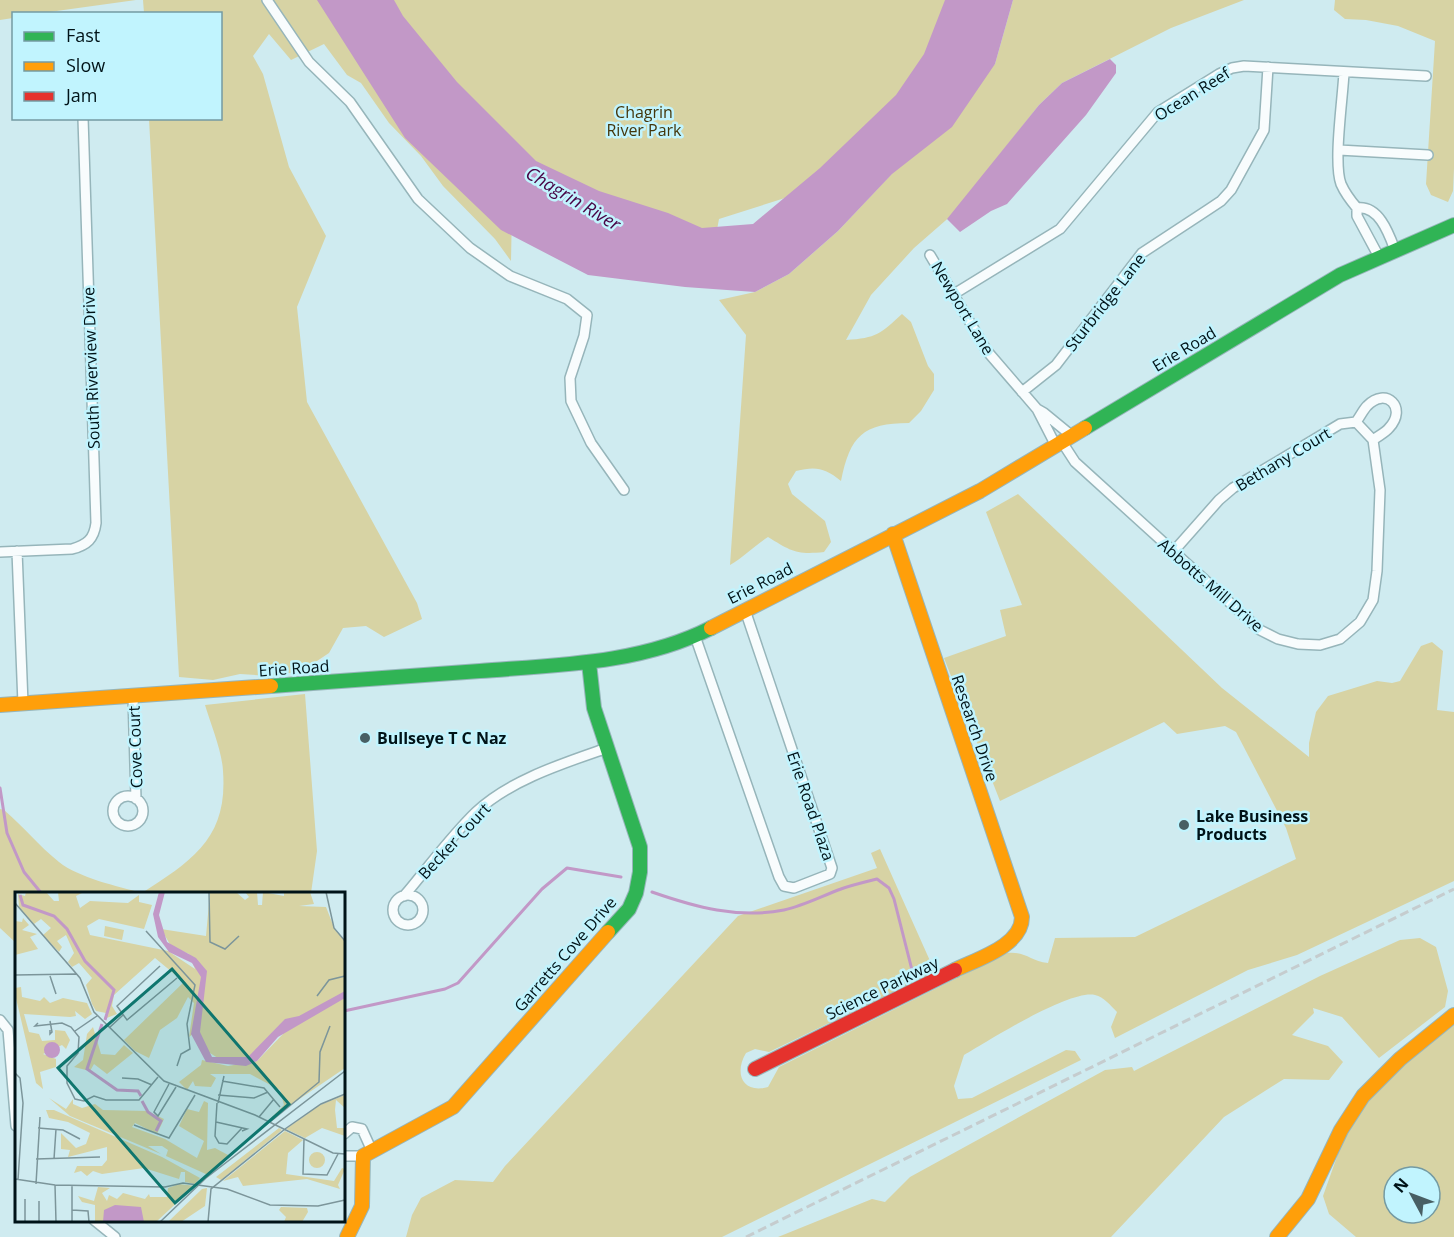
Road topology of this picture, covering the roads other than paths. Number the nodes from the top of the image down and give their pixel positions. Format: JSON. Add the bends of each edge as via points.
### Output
{"nodes":[{"id":1,"x":267,"y":0,"type":"edge"},
{"id":2,"x":1268,"y":68,"type":"junction"},
{"id":3,"x":1344,"y":72,"type":"junction"},
{"id":4,"x":1426,"y":76,"type":"dead end"},
{"id":5,"x":83,"y":120,"type":"edge"},
{"id":6,"x":1339,"y":150,"type":"junction"},
{"id":7,"x":1428,"y":155,"type":"dead end"},
{"id":8,"x":1358,"y":208,"type":"junction"},
{"id":9,"x":1454,"y":225,"type":"edge"},
{"id":10,"x":1395,"y":250,"type":"junction"},
{"id":11,"x":930,"y":255,"type":"dead end"},
{"id":12,"x":1379,"y":257,"type":"junction"},
{"id":13,"x":954,"y":294,"type":"junction"},
{"id":14,"x":1022,"y":392,"type":"junction"},
{"id":15,"x":1037,"y":409,"type":"junction"},
{"id":16,"x":1356,"y":422,"type":"junction"},
{"id":17,"x":1373,"y":440,"type":"junction"},
{"id":18,"x":1063,"y":441,"type":"junction"},
{"id":19,"x":624,"y":490,"type":"dead end"},
{"id":20,"x":893,"y":534,"type":"junction"},
{"id":21,"x":17,"y":551,"type":"junction"},
{"id":22,"x":0,"y":552,"type":"edge"},
{"id":23,"x":1173,"y":552,"type":"junction"},
{"id":24,"x":745,"y":610,"type":"junction"},
{"id":25,"x":695,"y":636,"type":"junction"},
{"id":26,"x":589,"y":663,"type":"junction"},
{"id":27,"x":133,"y":696,"type":"junction"},
{"id":28,"x":23,"y":704,"type":"junction"},
{"id":29,"x":0,"y":705,"type":"edge"},
{"id":30,"x":607,"y":748,"type":"junction"},
{"id":31,"x":136,"y":799,"type":"dead end"},
{"id":32,"x":404,"y":896,"type":"dead end"},
{"id":33,"x":1020,"y":933,"type":"joint"},
{"id":34,"x":1454,"y":1015,"type":"edge"},
{"id":35,"x":0,"y":1020,"type":"edge"},
{"id":36,"x":755,"y":1069,"type":"dead end"},
{"id":37,"x":15,"y":1114,"type":"edge"},
{"id":38,"x":345,"y":1133,"type":"edge"},
{"id":39,"x":368,"y":1154,"type":"junction"},
{"id":40,"x":345,"y":1156,"type":"edge"},
{"id":41,"x":95,"y":1222,"type":"edge"},
{"id":42,"x":102,"y":1228,"type":"junction"},
{"id":43,"x":95,"y":1237,"type":"edge"},
{"id":44,"x":115,"y":1237,"type":"edge"},
{"id":45,"x":347,"y":1237,"type":"edge"},
{"id":46,"x":1278,"y":1237,"type":"edge"}],
"edges":[{"from":1,"to":19,"type":"street","via":[[309,62],[350,102],[418,199],[470,249],[510,276],[567,299],[586,315],[584,336],[570,378],[570,401],[591,442]]},
{"from":2,"to":3,"type":"street","name":"Ocean Reef"},
{"from":2,"to":13,"type":"street","name":"Ocean Reef","via":[[1232,68],[1158,112],[1060,229]]},
{"from":2,"to":14,"type":"street","name":"Sturbridge Lane","via":[[1264,130],[1230,190],[1221,201],[1142,253],[1056,364]]},
{"from":3,"to":4,"type":"street","name":"Ocean Reef"},
{"from":3,"to":6,"type":"street"},
{"from":5,"to":21,"type":"street","name":"South Riverview Drive","via":[[95,533],[90,541],[72,549]]},
{"from":6,"to":7,"type":"street"},
{"from":6,"to":8,"type":"street","via":[[1341,184]]},
{"from":8,"to":10,"type":"street","via":[[1373,212]]},
{"from":8,"to":12,"type":"street","via":[[1357,216]]},
{"from":9,"to":10,"type":"street","name":"Erie Road"},
{"from":10,"to":12,"type":"street","name":"Erie Road"},
{"from":11,"to":13,"type":"street","name":"Newport Lane"},
{"from":12,"to":18,"type":"street","name":"Erie Road","via":[[1340,275]]},
{"from":13,"to":14,"type":"street","name":"Newport Lane","via":[[987,351]]},
{"from":14,"to":15,"type":"street","name":"Newport Lane"},
{"from":15,"to":18,"type":"street"},
{"from":15,"to":18,"type":"street","name":"Newport Lane"},
{"from":16,"to":17,"type":"street"},
{"from":16,"to":17,"type":"street","via":[[1375,400],[1385,398],[1396,406],[1397,415],[1388,430]]},
{"from":16,"to":23,"type":"street","name":"Bethany Court","via":[[1340,424],[1233,488]]},
{"from":17,"to":23,"type":"street","name":"Abbotts Mill Drive","via":[[1380,490],[1373,600],[1360,622],[1340,639],[1320,645],[1298,644],[1260,630]]},
{"from":18,"to":20,"type":"street","name":"Erie Road","via":[[980,491]]},
{"from":18,"to":23,"type":"street","name":"Abbotts Mill Drive","via":[[1075,462]]},
{"from":20,"to":24,"type":"street","name":"Erie Road"},
{"from":20,"to":33,"type":"street","name":"Research Drive","via":[[1022,917]]},
{"from":21,"to":22,"type":"street"},
{"from":21,"to":28,"type":"street"},
{"from":24,"to":25,"type":"street","name":"Erie Road"},
{"from":24,"to":25,"type":"street","name":"Erie Road Plaza","via":[[832,868],[830,874],[794,888],[784,886],[779,878]]},
{"from":25,"to":26,"type":"street","name":"Erie Road"},
{"from":26,"to":27,"type":"street","name":"Erie Road"},
{"from":26,"to":30,"type":"street","name":"Garretts Cove Drive","via":[[594,708]]},
{"from":27,"to":28,"type":"street","name":"Erie Road"},
{"from":27,"to":31,"type":"street","name":"Cove Court"},
{"from":28,"to":29,"type":"street","name":"Erie Road"},
{"from":30,"to":32,"type":"street","name":"Becker Court","via":[[542,771],[492,800],[476,812]]},
{"from":30,"to":39,"type":"street","name":"Garretts Cove Drive","via":[[640,847],[639,887],[629,909],[453,1107]]},
{"from":33,"to":36,"type":"street","name":"Science Parkway","via":[[1001,947]]},
{"from":34,"to":46,"type":"street","via":[[1364,1095],[1342,1130],[1311,1195]]},
{"from":35,"to":37,"type":"street","via":[[8,1030]]},
{"from":38,"to":39,"type":"street","via":[[352,1127],[362,1130]]},
{"from":39,"to":40,"type":"street"},
{"from":39,"to":45,"type":"street","via":[[362,1206]]},
{"from":41,"to":42,"type":"street"},
{"from":42,"to":43,"type":"street"},
{"from":42,"to":44,"type":"street"}]}
